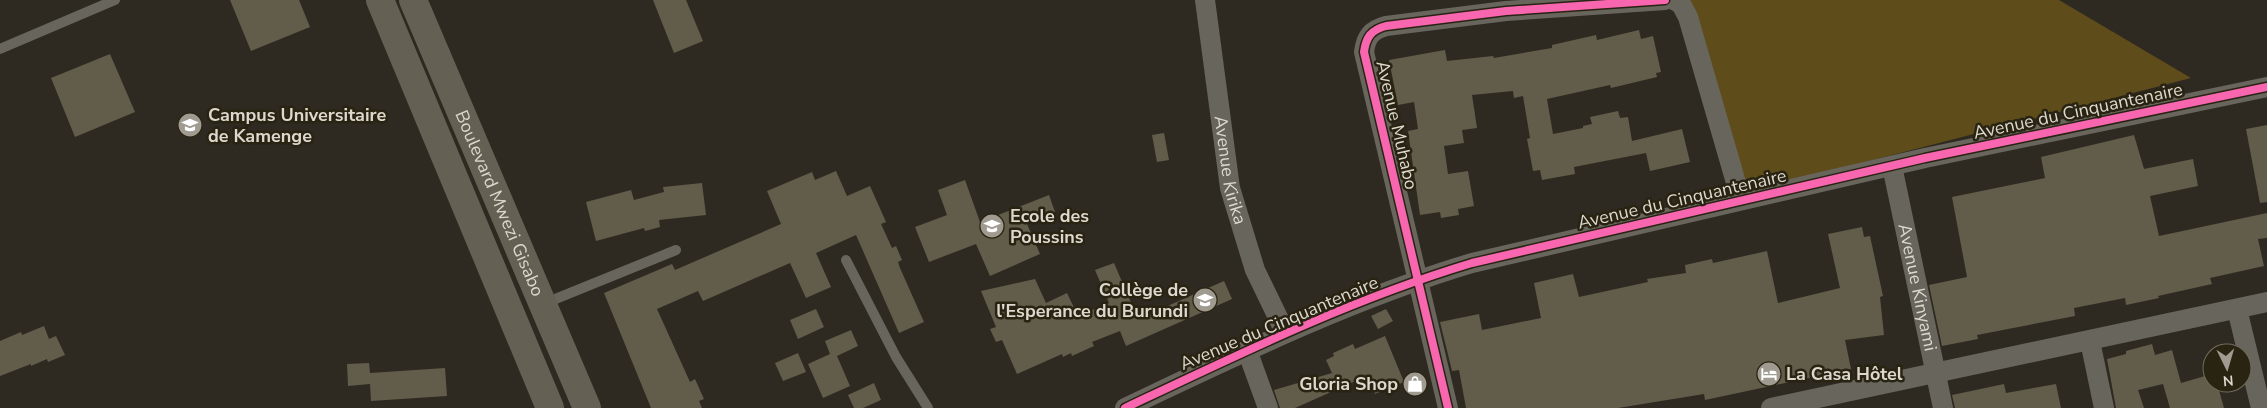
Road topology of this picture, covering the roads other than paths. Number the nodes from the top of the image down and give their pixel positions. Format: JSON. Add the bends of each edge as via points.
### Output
{"nodes":[{"id":1,"x":115,"y":0,"type":"edge"},
{"id":2,"x":380,"y":0,"type":"edge"},
{"id":3,"x":413,"y":0,"type":"edge"},
{"id":4,"x":1205,"y":0,"type":"edge"},
{"id":5,"x":1665,"y":0,"type":"edge"},
{"id":6,"x":1674,"y":0,"type":"edge"},
{"id":7,"x":1587,"y":2,"type":"edge"},
{"id":8,"x":0,"y":49,"type":"edge"},
{"id":9,"x":2267,"y":87,"type":"edge"},
{"id":10,"x":1892,"y":166,"type":"junction"},
{"id":11,"x":486,"y":170,"type":"junction"},
{"id":12,"x":457,"y":181,"type":"junction"},
{"id":13,"x":1742,"y":200,"type":"junction"},
{"id":14,"x":676,"y":250,"type":"dead end"},
{"id":15,"x":846,"y":260,"type":"dead end"},
{"id":16,"x":1418,"y":280,"type":"junction"},
{"id":17,"x":2267,"y":302,"type":"edge"},
{"id":18,"x":542,"y":305,"type":"junction"},
{"id":19,"x":2237,"y":309,"type":"junction"},
{"id":20,"x":1285,"y":332,"type":"junction"},
{"id":21,"x":2090,"y":341,"type":"junction"},
{"id":22,"x":1247,"y":350,"type":"junction"},
{"id":23,"x":1935,"y":373,"type":"junction"},
{"id":24,"x":550,"y":408,"type":"edge"},
{"id":25,"x":587,"y":408,"type":"edge"},
{"id":26,"x":928,"y":408,"type":"edge"},
{"id":27,"x":1125,"y":408,"type":"edge"},
{"id":28,"x":1268,"y":408,"type":"edge"},
{"id":29,"x":1448,"y":408,"type":"edge"},
{"id":30,"x":1771,"y":408,"type":"edge"},
{"id":31,"x":1943,"y":408,"type":"edge"},
{"id":32,"x":2104,"y":408,"type":"edge"},
{"id":33,"x":2261,"y":408,"type":"edge"}],
"edges":[{"from":1,"to":8,"type":"lane"},
{"from":2,"to":12,"type":"main road","name":"Boulevard Mwezi Gisabo"},
{"from":3,"to":11,"type":"main road","name":"Boulevard Mwezi Gisabo"},
{"from":4,"to":20,"type":"street","name":"Avenue Kirika","via":[[1230,188],[1255,270]]},
{"from":5,"to":7,"type":"street","name":"Avenue Muhabo"},
{"from":6,"to":13,"type":"street","via":[[1684,8],[1688,18]]},
{"from":7,"to":16,"type":"street","name":"Avenue Muhabo","via":[[1386,26],[1368,37],[1364,52]]},
{"from":9,"to":10,"type":"street","name":"Avenue du Cinquantenaire"},
{"from":10,"to":13,"type":"street","name":"Avenue du Cinquantenaire"},
{"from":10,"to":23,"type":"street","name":"Avenue Kinyami"},
{"from":11,"to":12,"type":"main road"},
{"from":11,"to":18,"type":"main road","name":"Boulevard Mwezi Gisabo"},
{"from":12,"to":24,"type":"main road","name":"Boulevard Mwezi Gisabo"},
{"from":13,"to":16,"type":"street","name":"Avenue du Cinquantenaire","via":[[1472,263]]},
{"from":14,"to":18,"type":"lane"},
{"from":15,"to":26,"type":"lane","via":[[896,357]]},
{"from":16,"to":20,"type":"street","name":"Avenue du Cinquantenaire"},
{"from":16,"to":29,"type":"street","name":"Avenue Muhabo"},
{"from":17,"to":19,"type":"street"},
{"from":18,"to":25,"type":"main road","name":"Boulevard Mwezi Gisabo"},
{"from":19,"to":21,"type":"street"},
{"from":19,"to":33,"type":"street"},
{"from":20,"to":22,"type":"street","name":"Avenue du Cinquantenaire"},
{"from":21,"to":23,"type":"street"},
{"from":21,"to":32,"type":"street"},
{"from":22,"to":27,"type":"street","name":"Avenue du Cinquantenaire"},
{"from":22,"to":28,"type":"street"},
{"from":23,"to":30,"type":"street"},
{"from":23,"to":31,"type":"street","name":"Avenue Kinyami"}]}
